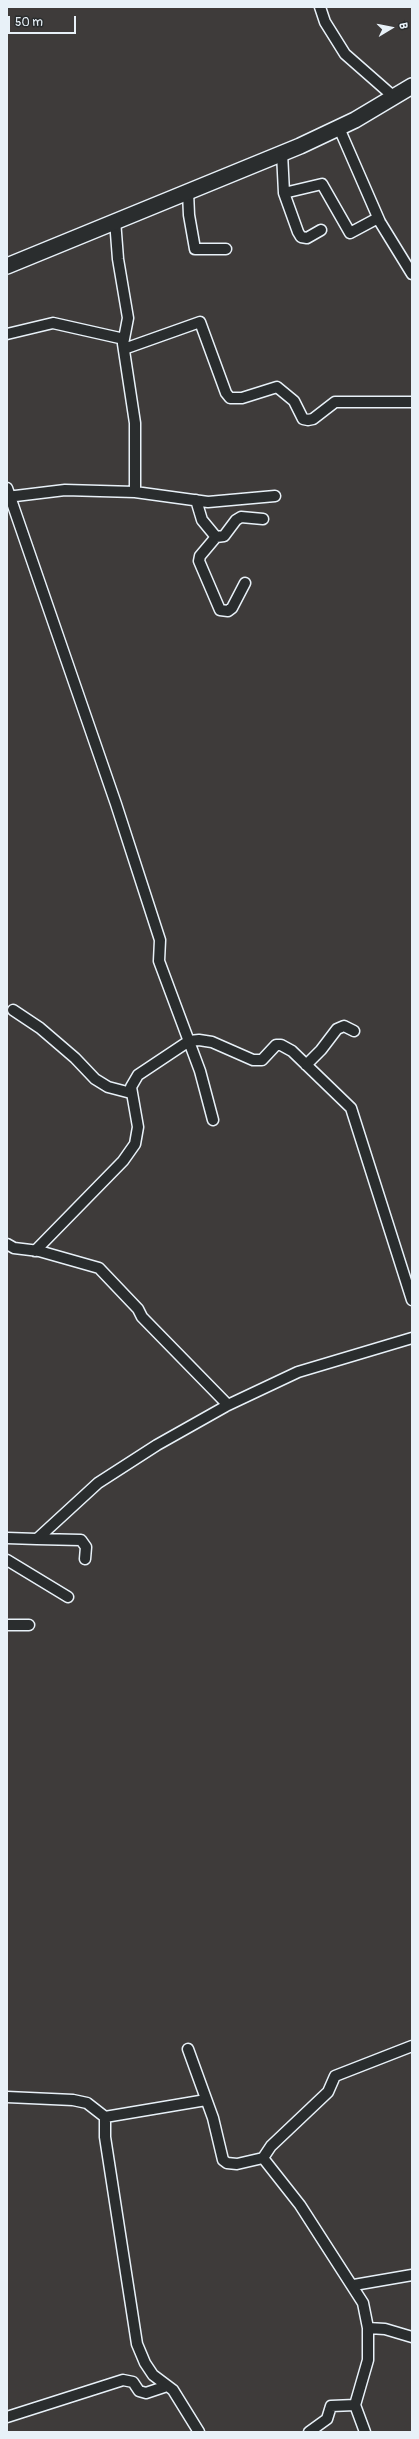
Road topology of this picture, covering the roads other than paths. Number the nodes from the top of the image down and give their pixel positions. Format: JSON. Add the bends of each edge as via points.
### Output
{"nodes":[{"id":1,"x":320,"y":7,"type":"edge"},
{"id":2,"x":412,"y":86,"type":"edge"},
{"id":3,"x":394,"y":97,"type":"junction"},
{"id":4,"x":339,"y":128,"type":"junction"},
{"id":5,"x":282,"y":153,"type":"junction"},
{"id":6,"x":188,"y":192,"type":"junction"},
{"id":7,"x":284,"y":193,"type":"junction"},
{"id":8,"x":378,"y":218,"type":"junction"},
{"id":9,"x":115,"y":220,"type":"junction"},
{"id":10,"x":322,"y":230,"type":"dead end"},
{"id":11,"x":226,"y":249,"type":"dead end"},
{"id":12,"x":7,"y":266,"type":"edge"},
{"id":13,"x":412,"y":274,"type":"edge"},
{"id":14,"x":7,"y":334,"type":"edge"},
{"id":15,"x":124,"y":344,"type":"junction"},
{"id":16,"x":412,"y":402,"type":"edge"},
{"id":17,"x":135,"y":492,"type":"junction"},
{"id":18,"x":8,"y":494,"type":"edge"},
{"id":19,"x":275,"y":496,"type":"dead end"},
{"id":20,"x":196,"y":500,"type":"junction"},
{"id":21,"x":263,"y":519,"type":"dead end"},
{"id":22,"x":216,"y":537,"type":"junction"},
{"id":23,"x":245,"y":583,"type":"dead end"},
{"id":24,"x":13,"y":1010,"type":"dead end"},
{"id":25,"x":354,"y":1031,"type":"dead end"},
{"id":26,"x":189,"y":1041,"type":"junction"},
{"id":27,"x":306,"y":1065,"type":"junction"},
{"id":28,"x":131,"y":1093,"type":"junction"},
{"id":29,"x":213,"y":1120,"type":"dead end"},
{"id":30,"x":7,"y":1244,"type":"edge"},
{"id":31,"x":35,"y":1251,"type":"junction"},
{"id":32,"x":412,"y":1300,"type":"edge"},
{"id":33,"x":412,"y":1338,"type":"edge"},
{"id":34,"x":228,"y":1405,"type":"junction"},
{"id":35,"x":7,"y":1538,"type":"edge"},
{"id":36,"x":37,"y":1539,"type":"junction"},
{"id":37,"x":85,"y":1559,"type":"dead end"},
{"id":38,"x":7,"y":1560,"type":"edge"},
{"id":39,"x":68,"y":1597,"type":"dead end"},
{"id":40,"x":7,"y":1625,"type":"edge"},
{"id":41,"x":28,"y":1625,"type":"dead end"},
{"id":42,"x":412,"y":2046,"type":"edge"},
{"id":43,"x":188,"y":2049,"type":"dead end"},
{"id":44,"x":7,"y":2097,"type":"edge"},
{"id":45,"x":206,"y":2100,"type":"junction"},
{"id":46,"x":105,"y":2117,"type":"junction"},
{"id":47,"x":263,"y":2158,"type":"junction"},
{"id":48,"x":412,"y":2275,"type":"edge"},
{"id":49,"x":354,"y":2285,"type":"junction"},
{"id":50,"x":368,"y":2328,"type":"junction"},
{"id":51,"x":412,"y":2337,"type":"edge"},
{"id":52,"x":168,"y":2386,"type":"junction"},
{"id":53,"x":355,"y":2405,"type":"junction"},
{"id":54,"x":7,"y":2417,"type":"edge"},
{"id":55,"x":199,"y":2432,"type":"edge"},
{"id":56,"x":309,"y":2432,"type":"edge"},
{"id":57,"x":365,"y":2432,"type":"edge"}],
"edges":[{"from":1,"to":3,"type":"street","via":[[324,22],[345,54]]},
{"from":2,"to":3,"type":"street"},
{"from":3,"to":4,"type":"street"},
{"from":4,"to":5,"type":"street"},
{"from":4,"to":8,"type":"street"},
{"from":5,"to":6,"type":"street"},
{"from":5,"to":7,"type":"street"},
{"from":6,"to":9,"type":"street"},
{"from":6,"to":11,"type":"street","via":[[195,249]]},
{"from":7,"to":8,"type":"street","via":[[322,184],[350,233]]},
{"from":7,"to":10,"type":"street","via":[[301,237],[307,238]]},
{"from":8,"to":13,"type":"street"},
{"from":9,"to":12,"type":"street"},
{"from":9,"to":15,"type":"street","via":[[118,259],[128,318]]},
{"from":14,"to":15,"type":"street","via":[[53,323]]},
{"from":15,"to":16,"type":"street","via":[[198,322],[202,325],[230,398],[242,398],[277,388],[294,401],[303,419],[313,419],[335,402]]},
{"from":15,"to":17,"type":"street","via":[[135,423]]},
{"from":17,"to":18,"type":"street","via":[[65,490]]},
{"from":17,"to":20,"type":"street"},
{"from":18,"to":26,"type":"street","via":[[120,815],[160,940],[159,961]]},
{"from":19,"to":20,"type":"street","via":[[215,502]]},
{"from":20,"to":22,"type":"street","via":[[202,520]]},
{"from":21,"to":22,"type":"street","via":[[241,517],[224,536]]},
{"from":22,"to":23,"type":"street","via":[[200,556],[199,561],[220,610],[228,611],[232,608]]},
{"from":24,"to":28,"type":"street","via":[[40,1028],[94,1079],[108,1087]]},
{"from":25,"to":27,"type":"street","via":[[344,1026],[337,1029]]},
{"from":26,"to":27,"type":"street","via":[[212,1042],[253,1060],[262,1060],[276,1045],[281,1045],[292,1051]]},
{"from":26,"to":28,"type":"street","via":[[138,1075],[133,1081]]},
{"from":26,"to":29,"type":"street"},
{"from":27,"to":32,"type":"street","via":[[351,1108]]},
{"from":28,"to":31,"type":"street","via":[[138,1127],[135,1144],[123,1161]]},
{"from":30,"to":31,"type":"street","via":[[14,1248]]},
{"from":31,"to":34,"type":"street","via":[[99,1268]]},
{"from":33,"to":34,"type":"street","via":[[298,1372]]},
{"from":34,"to":36,"type":"street","via":[[157,1445],[98,1483]]},
{"from":35,"to":36,"type":"street"},
{"from":36,"to":37,"type":"street","via":[[82,1540],[86,1547]]},
{"from":38,"to":39,"type":"street"},
{"from":40,"to":41,"type":"street"},
{"from":42,"to":47,"type":"street","via":[[334,2076],[328,2092],[271,2146]]},
{"from":43,"to":45,"type":"street"},
{"from":44,"to":46,"type":"street","via":[[73,2100],[87,2103]]},
{"from":45,"to":46,"type":"street"},
{"from":45,"to":47,"type":"street","via":[[223,2160],[237,2164]]},
{"from":46,"to":52,"type":"street","via":[[105,2137],[137,2344],[153,2375]]},
{"from":47,"to":49,"type":"street","via":[[300,2205],[318,2236]]},
{"from":48,"to":49,"type":"street"},
{"from":49,"to":50,"type":"street","via":[[363,2303]]},
{"from":50,"to":51,"type":"street","via":[[386,2329]]},
{"from":50,"to":53,"type":"street","via":[[368,2360]]},
{"from":52,"to":54,"type":"street","via":[[146,2393],[140,2391],[133,2382],[123,2380]]},
{"from":52,"to":55,"type":"street","via":[[184,2405]]},
{"from":53,"to":56,"type":"street","via":[[331,2406],[326,2419]]},
{"from":53,"to":57,"type":"street"}]}
